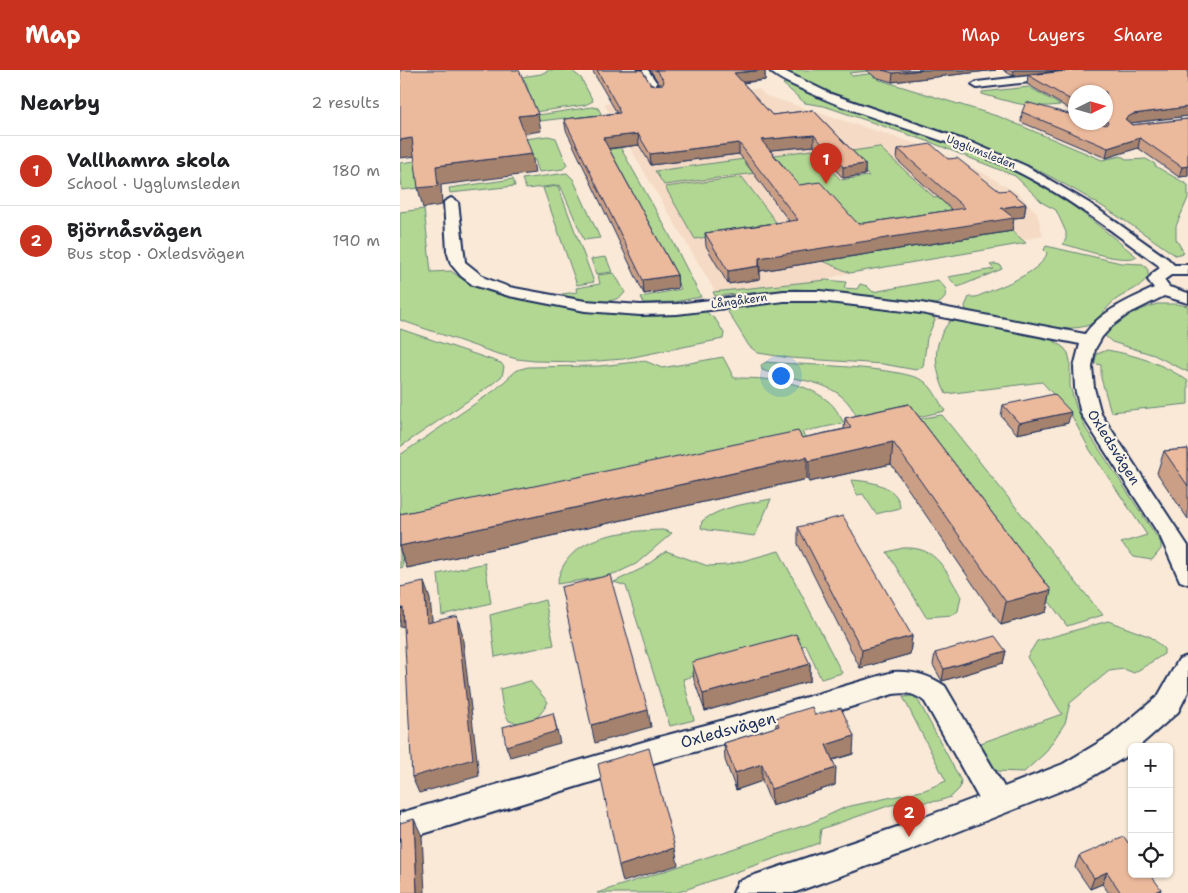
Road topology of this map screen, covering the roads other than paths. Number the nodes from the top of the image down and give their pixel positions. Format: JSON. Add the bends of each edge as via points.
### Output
{"nodes":[{"id":1,"x":643,"y":70,"type":"edge"},
{"id":2,"x":774,"y":70,"type":"edge"},
{"id":3,"x":1107,"y":70,"type":"edge"},
{"id":4,"x":977,"y":86,"type":"dead end"},
{"id":5,"x":658,"y":92,"type":"edge"},
{"id":6,"x":451,"y":202,"type":"dead end"},
{"id":7,"x":1170,"y":270,"type":"junction"},
{"id":8,"x":1188,"y":270,"type":"edge"},
{"id":9,"x":1163,"y":290,"type":"junction"},
{"id":10,"x":1188,"y":298,"type":"edge"},
{"id":11,"x":1088,"y":340,"type":"junction"},
{"id":12,"x":1188,"y":575,"type":"edge"},
{"id":13,"x":1188,"y":666,"type":"edge"},
{"id":14,"x":998,"y":803,"type":"junction"},
{"id":15,"x":400,"y":828,"type":"edge"},
{"id":16,"x":749,"y":893,"type":"edge"}],
"edges":[{"from":1,"to":5,"type":"street"},
{"from":2,"to":7,"type":"street","name":"Ugglumsleden","via":[[828,97],[960,143],[1025,170],[1093,212]]},
{"from":3,"to":4,"type":"street"},
{"from":6,"to":11,"type":"street","name":"Långåkern","via":[[457,262],[464,270],[483,283],[541,298],[587,306],[653,310],[773,296],[819,296],[904,306]]},
{"from":7,"to":8,"type":"street"},
{"from":7,"to":9,"type":"street","via":[[1156,277]]},
{"from":9,"to":10,"type":"street"},
{"from":9,"to":11,"type":"street","via":[[1121,310]]},
{"from":11,"to":12,"type":"street","name":"Oxledsvägen","via":[[1082,374],[1091,414],[1170,534]]},
{"from":13,"to":14,"type":"street","via":[[1168,704],[1120,745],[1073,772]]},
{"from":14,"to":15,"type":"street","name":"Oxledsvägen","via":[[935,694],[916,682],[904,682],[660,749]]},
{"from":14,"to":16,"type":"street","via":[[892,844]]}]}
